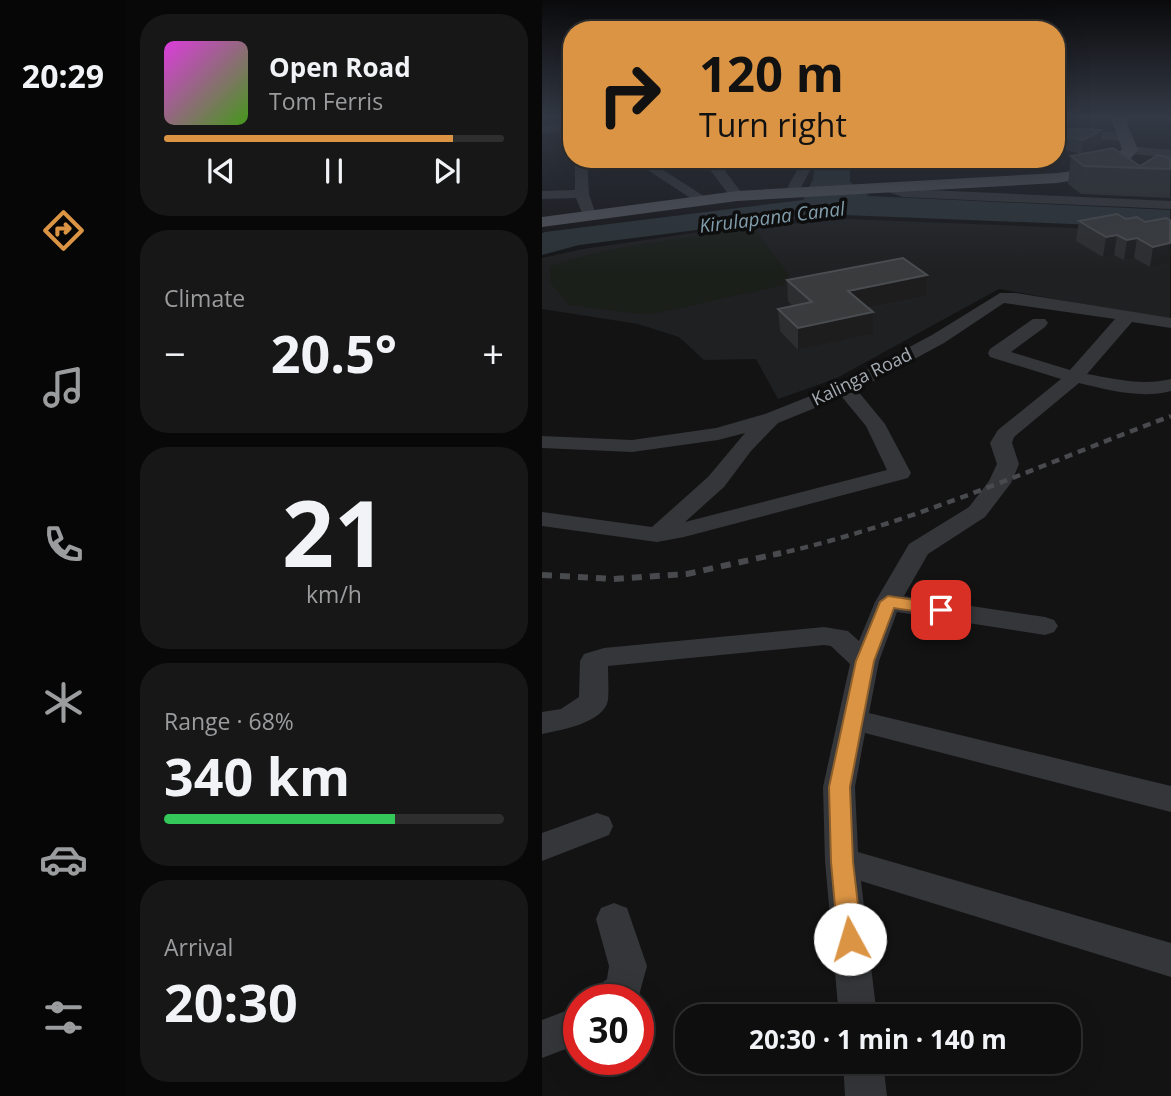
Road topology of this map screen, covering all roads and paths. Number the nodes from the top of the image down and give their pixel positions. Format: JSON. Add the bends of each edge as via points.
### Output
{"nodes":[{"id":1,"x":581,"y":169,"type":"edge"},
{"id":2,"x":653,"y":169,"type":"edge"},
{"id":3,"x":718,"y":169,"type":"edge"},
{"id":4,"x":805,"y":169,"type":"edge"},
{"id":5,"x":1102,"y":169,"type":"edge"},
{"id":6,"x":879,"y":188,"type":"junction"},
{"id":7,"x":794,"y":192,"type":"junction"},
{"id":8,"x":582,"y":194,"type":"junction"},
{"id":9,"x":542,"y":195,"type":"edge"},
{"id":10,"x":737,"y":197,"type":"junction"},
{"id":11,"x":703,"y":200,"type":"junction"},
{"id":12,"x":1170,"y":205,"type":"edge"},
{"id":13,"x":589,"y":215,"type":"junction"},
{"id":14,"x":542,"y":222,"type":"edge"},
{"id":15,"x":1128,"y":316,"type":"junction"},
{"id":16,"x":1039,"y":323,"type":"dead end"},
{"id":17,"x":1170,"y":324,"type":"edge"},
{"id":18,"x":1073,"y":377,"type":"junction"},
{"id":19,"x":1170,"y":385,"type":"edge"},
{"id":20,"x":845,"y":388,"type":"junction"},
{"id":21,"x":772,"y":418,"type":"junction"},
{"id":22,"x":542,"y":442,"type":"edge"},
{"id":23,"x":542,"y":519,"type":"edge"},
{"id":24,"x":657,"y":535,"type":"junction"},
{"id":25,"x":888,"y":602,"type":"junction"},
{"id":26,"x":1045,"y":626,"type":"dead end"},
{"id":27,"x":865,"y":661,"type":"junction"},
{"id":28,"x":851,"y":719,"type":"junction"},
{"id":29,"x":542,"y":723,"type":"edge"},
{"id":30,"x":1170,"y":799,"type":"edge"},
{"id":31,"x":597,"y":826,"type":"dead end"},
{"id":32,"x":542,"y":847,"type":"edge"},
{"id":33,"x":842,"y":862,"type":"junction"},
{"id":34,"x":614,"y":919,"type":"dead end"},
{"id":35,"x":1170,"y":960,"type":"edge"},
{"id":36,"x":625,"y":984,"type":"edge"},
{"id":37,"x":857,"y":1004,"type":"edge"},
{"id":38,"x":563,"y":1031,"type":"edge"},
{"id":39,"x":542,"y":1039,"type":"edge"},
{"id":40,"x":864,"y":1074,"type":"edge"},
{"id":41,"x":866,"y":1096,"type":"edge"}],
"edges":[{"from":1,"to":8,"type":"street"},
{"from":2,"to":11,"type":"street"},
{"from":3,"to":10,"type":"street"},
{"from":4,"to":7,"type":"street"},
{"from":5,"to":6,"type":"main road","via":[[1057,178]]},
{"from":6,"to":7,"type":"main road"},
{"from":6,"to":12,"type":"street","via":[[903,193]]},
{"from":7,"to":10,"type":"main road"},
{"from":8,"to":9,"type":"street"},
{"from":8,"to":13,"type":"street"},
{"from":10,"to":11,"type":"main road"},
{"from":11,"to":13,"type":"main road"},
{"from":13,"to":14,"type":"main road"},
{"from":15,"to":17,"type":"street","name":"Kalinga Road"},
{"from":15,"to":18,"type":"street"},
{"from":15,"to":20,"type":"street","name":"Kalinga Road","via":[[1000,298],[938,339]]},
{"from":16,"to":18,"type":"street","via":[[997,353]]},
{"from":18,"to":19,"type":"street","via":[[1140,390]]},
{"from":18,"to":25,"type":"street","via":[[1005,434],[1001,443],[1008,464],[1000,483],[977,512],[918,549]]},
{"from":20,"to":21,"type":"street","name":"Kalinga Road"},
{"from":20,"to":24,"type":"street","via":[[875,424],[900,473]]},
{"from":21,"to":22,"type":"street","name":"Kalinga Road","via":[[718,434],[632,446]]},
{"from":21,"to":24,"type":"street","via":[[716,482]]},
{"from":23,"to":24,"type":"street"},
{"from":25,"to":26,"type":"street"},
{"from":25,"to":27,"type":"street"},
{"from":27,"to":28,"type":"street"},
{"from":27,"to":29,"type":"street","via":[[838,637],[824,636],[604,657],[594,661],[593,702],[569,718]]},
{"from":28,"to":30,"type":"street"},
{"from":28,"to":33,"type":"street","via":[[839,787]]},
{"from":31,"to":32,"type":"street"},
{"from":33,"to":35,"type":"street"},
{"from":33,"to":37,"type":"street"},
{"from":34,"to":36,"type":"street","via":[[628,966]]},
{"from":38,"to":39,"type":"street"},
{"from":40,"to":41,"type":"street"}]}
